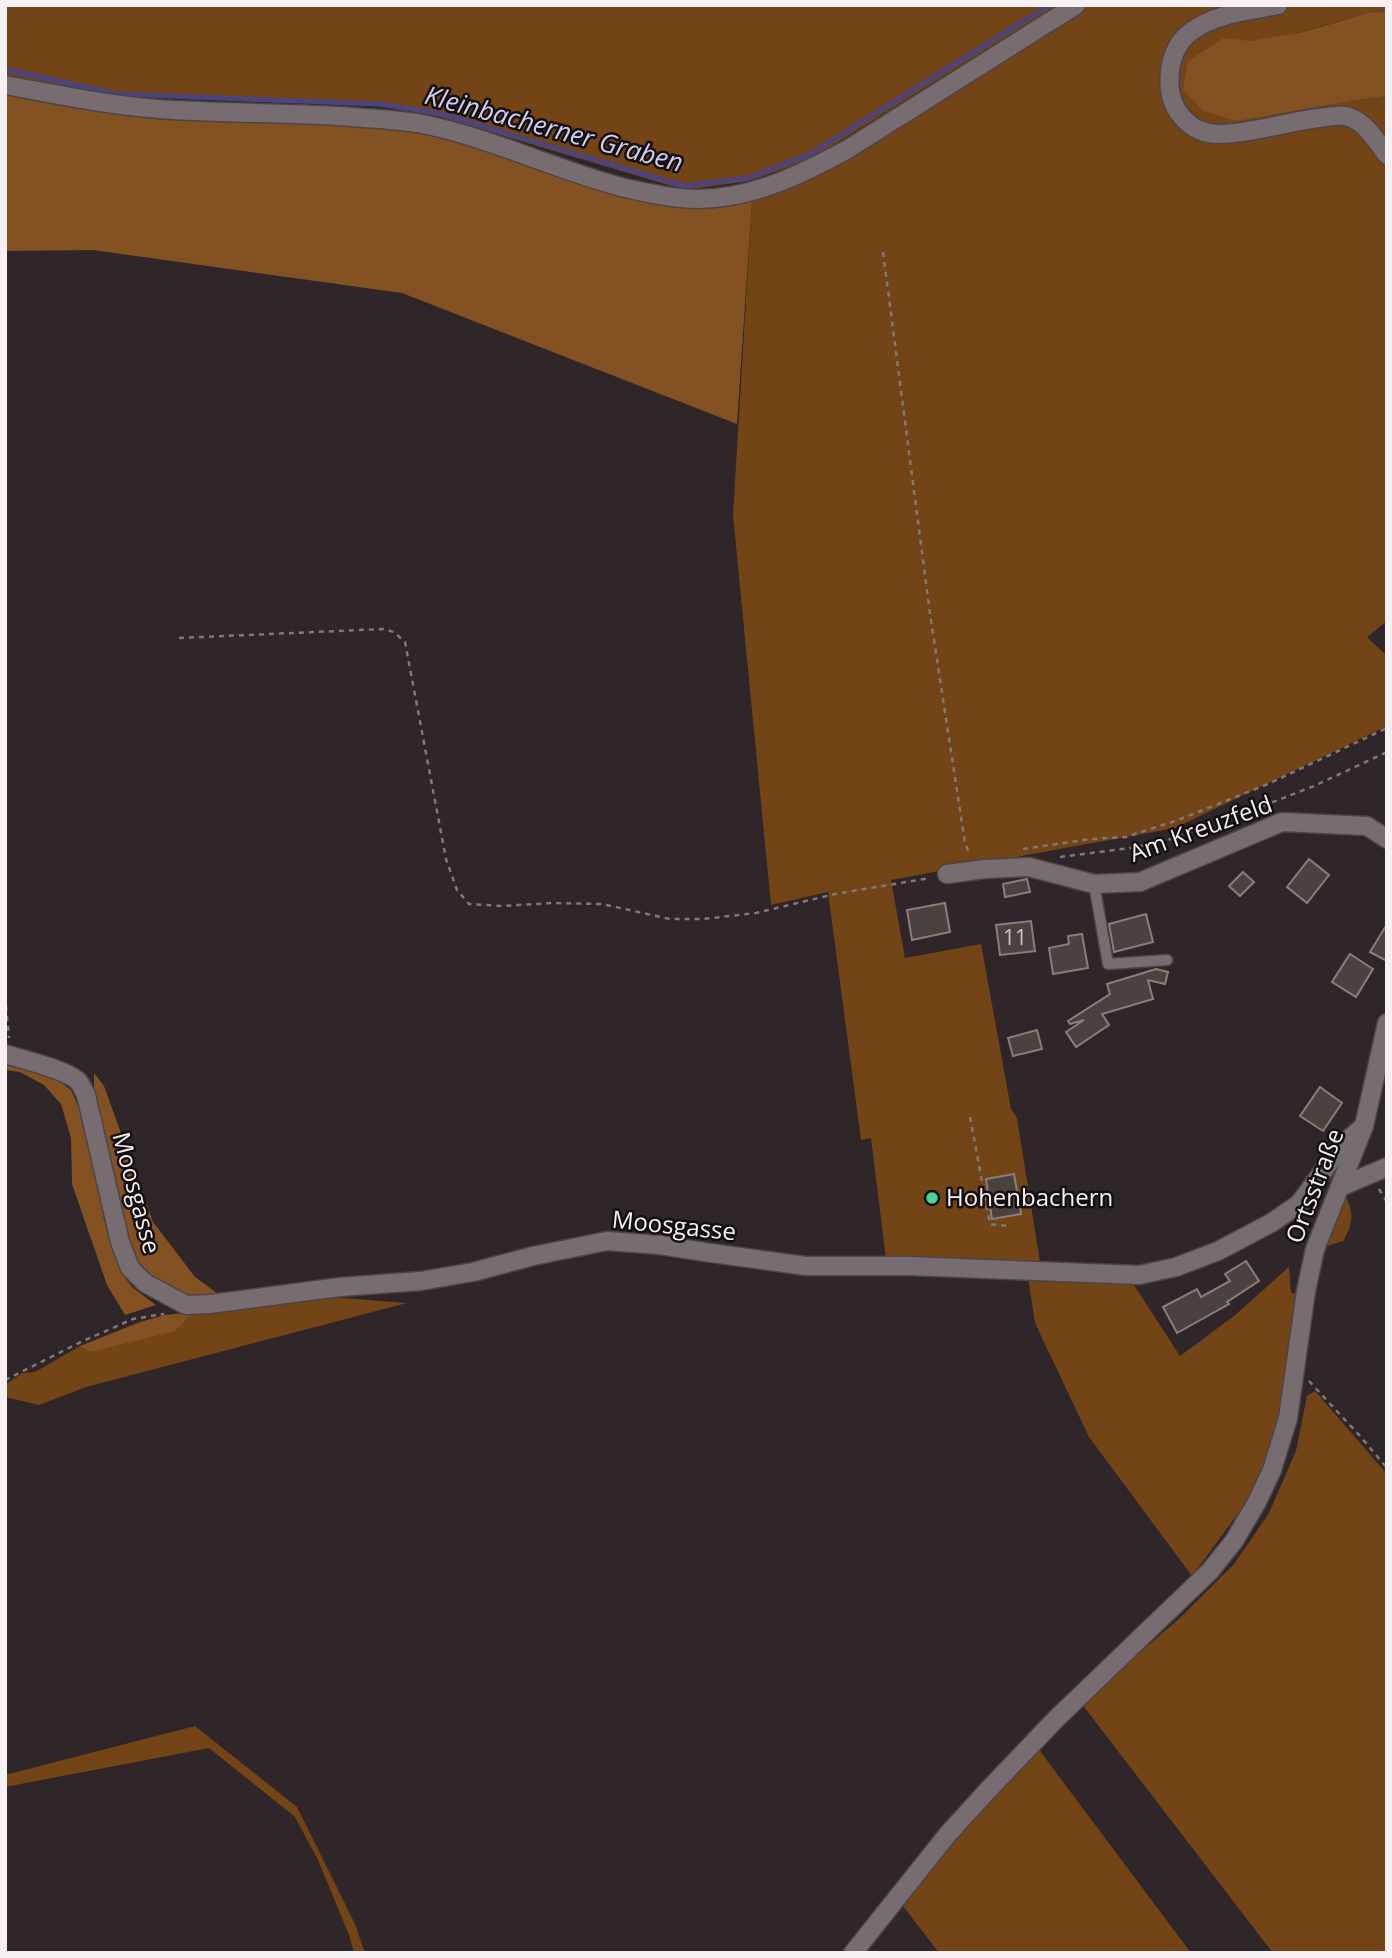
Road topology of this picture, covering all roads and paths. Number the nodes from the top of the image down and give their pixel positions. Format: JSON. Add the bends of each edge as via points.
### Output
{"nodes":[{"id":1,"x":1076,"y":5,"type":"edge"},
{"id":2,"x":1278,"y":5,"type":"edge"},
{"id":3,"x":5,"y":85,"type":"edge"},
{"id":4,"x":1387,"y":155,"type":"edge"},
{"id":5,"x":883,"y":253,"type":"dead end"},
{"id":6,"x":179,"y":638,"type":"dead end"},
{"id":7,"x":1387,"y":728,"type":"edge"},
{"id":8,"x":1387,"y":752,"type":"edge"},
{"id":9,"x":1387,"y":839,"type":"edge"},
{"id":10,"x":1022,"y":849,"type":"dead end"},
{"id":11,"x":978,"y":858,"type":"dead end"},
{"id":12,"x":1054,"y":858,"type":"dead end"},
{"id":13,"x":947,"y":874,"type":"joint"},
{"id":14,"x":1094,"y":884,"type":"junction"},
{"id":15,"x":1167,"y":960,"type":"dead end"},
{"id":16,"x":5,"y":996,"type":"edge"},
{"id":17,"x":1387,"y":1023,"type":"edge"},
{"id":18,"x":8,"y":1054,"type":"edge"},
{"id":19,"x":970,"y":1117,"type":"dead end"},
{"id":20,"x":1364,"y":1126,"type":"junction"},
{"id":21,"x":1387,"y":1167,"type":"edge"},
{"id":22,"x":1340,"y":1187,"type":"junction"},
{"id":23,"x":1008,"y":1226,"type":"dead end"},
{"id":24,"x":187,"y":1305,"type":"junction"},
{"id":25,"x":1296,"y":1369,"type":"junction"},
{"id":26,"x":5,"y":1380,"type":"edge"},
{"id":27,"x":1387,"y":1468,"type":"edge"},
{"id":28,"x":853,"y":1953,"type":"edge"}],
"edges":[{"from":1,"to":3,"type":"street","via":[[848,149],[770,185],[723,198],[682,199],[617,186],[415,123],[109,105]]},
{"from":2,"to":4,"type":"street","via":[[1216,18],[1180,41],[1169,82],[1179,114],[1203,132],[1218,134],[1346,116],[1360,123]]},
{"from":5,"to":11,"type":"path","via":[[956,788],[965,843],[970,855]]},
{"from":6,"to":13,"type":"path","via":[[383,629],[400,637],[405,642],[446,859],[457,890],[469,904],[602,904],[670,919],[703,919],[756,913]]},
{"from":7,"to":10,"type":"path","via":[[1178,820],[1126,837]]},
{"from":8,"to":12,"type":"path","via":[[1314,786],[1165,841]]},
{"from":9,"to":14,"type":"street","name":"Am Kreuzfeld","via":[[1367,826],[1282,822],[1140,881]]},
{"from":13,"to":14,"type":"street","name":"Am Kreuzfeld","via":[[1029,867]]},
{"from":14,"to":15,"type":"lane","via":[[1108,964]]},
{"from":16,"to":18,"type":"path"},
{"from":17,"to":20,"type":"street","name":"Ortsstraße"},
{"from":18,"to":24,"type":"street","name":"Moosgasse","via":[[64,1073],[81,1085],[130,1268],[145,1283]]},
{"from":19,"to":23,"type":"path","via":[[990,1224]]},
{"from":20,"to":22,"type":"street","name":"Ortsstraße"},
{"from":20,"to":24,"type":"street","name":"Moosgasse","via":[[1343,1144],[1298,1204],[1271,1223],[1218,1251],[1139,1275],[806,1266],[607,1241],[421,1281]]},
{"from":21,"to":22,"type":"street"},
{"from":22,"to":25,"type":"street","name":"Ortsstraße","via":[[1315,1249]]},
{"from":24,"to":26,"type":"path","via":[[174,1312],[133,1319]]},
{"from":25,"to":27,"type":"path"},
{"from":25,"to":28,"type":"street","name":"Ortsstraße","via":[[1289,1418],[1272,1470],[1234,1541],[1181,1601],[989,1789]]}]}
